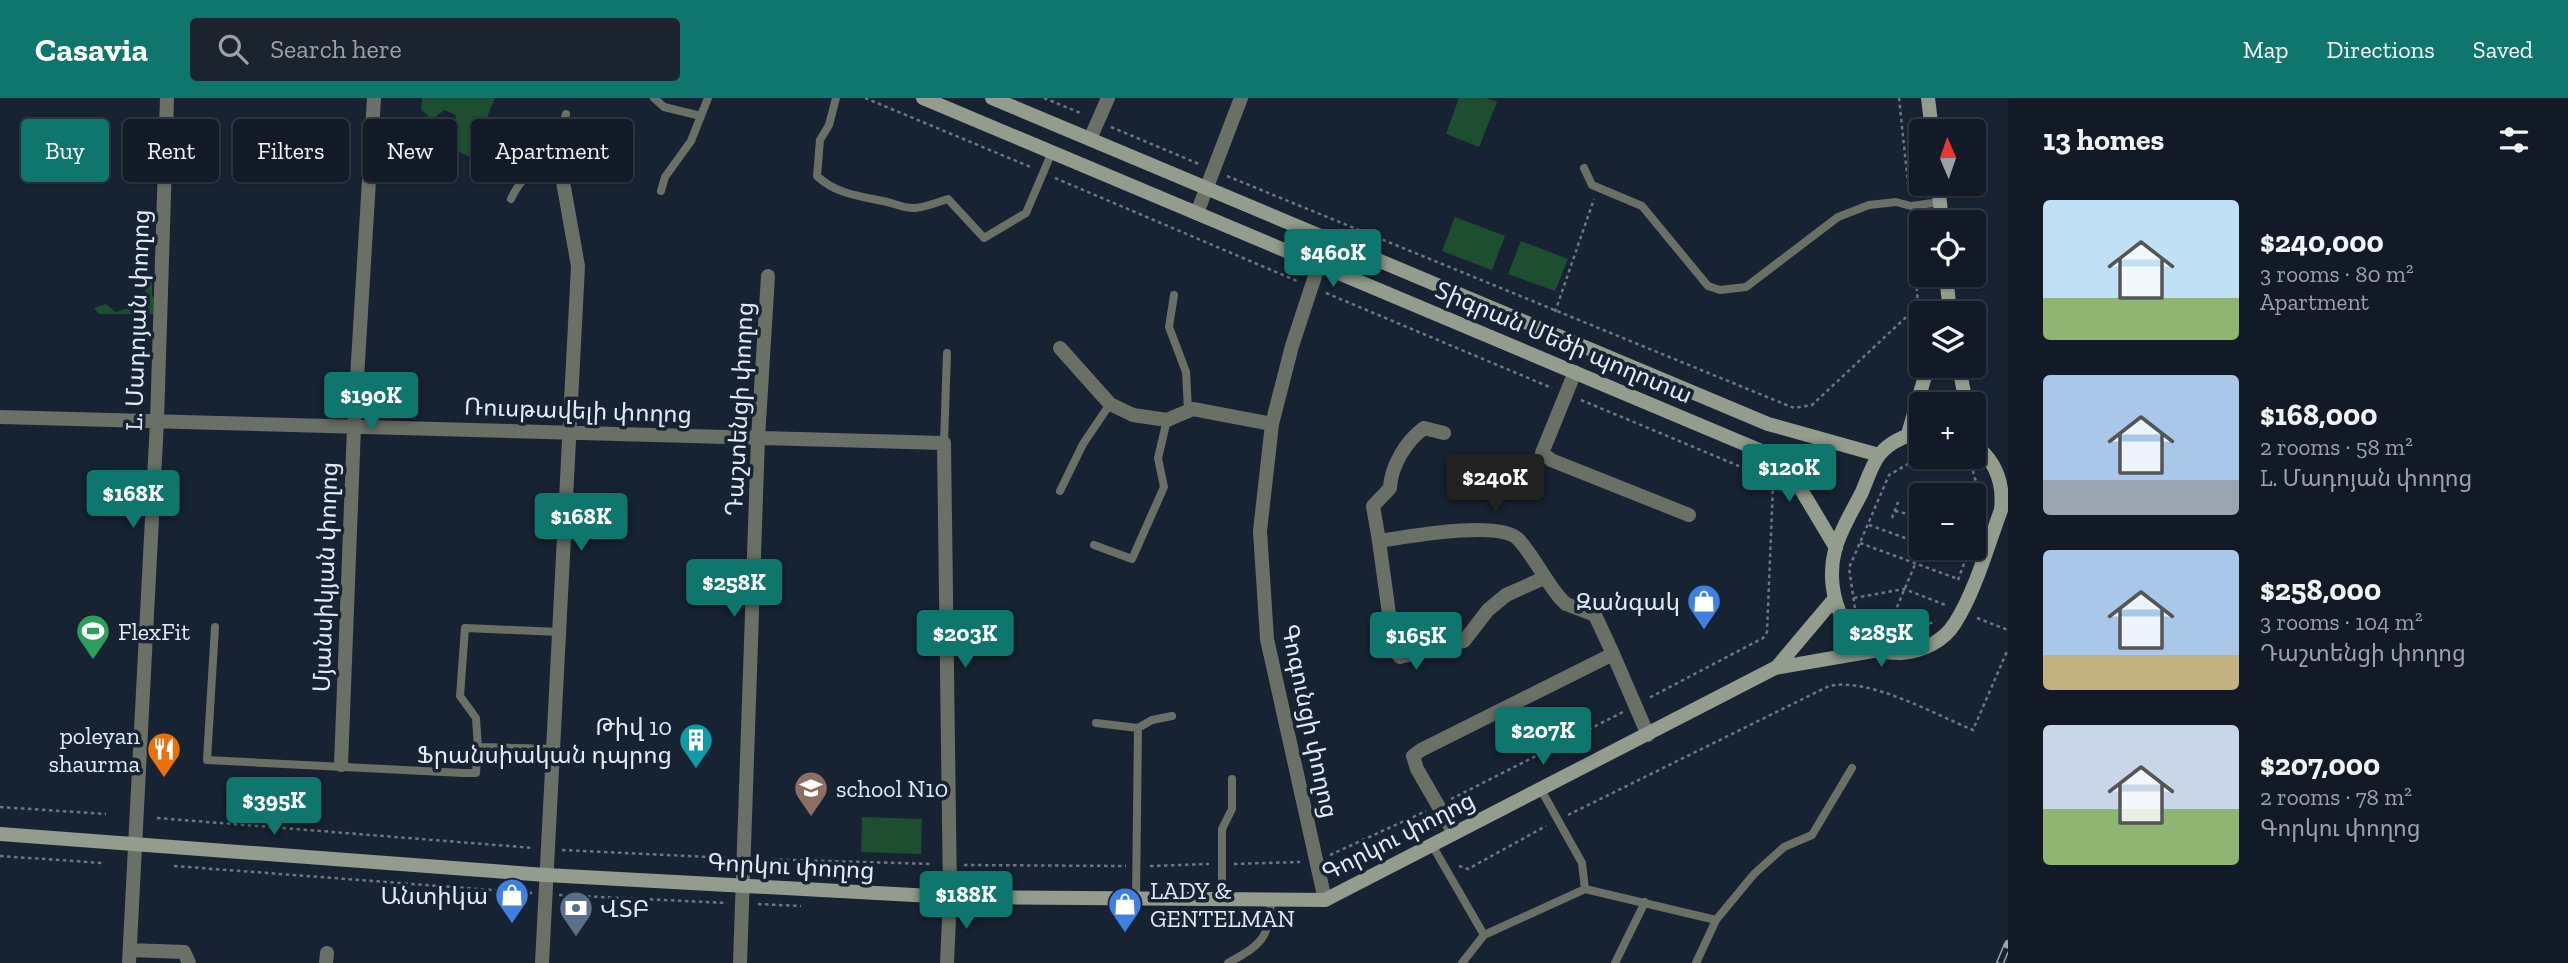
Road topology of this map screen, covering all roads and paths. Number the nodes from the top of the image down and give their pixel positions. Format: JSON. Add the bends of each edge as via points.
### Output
{"nodes":[{"id":1,"x":167,"y":98,"type":"edge"},
{"id":2,"x":374,"y":98,"type":"edge"},
{"id":3,"x":654,"y":98,"type":"edge"},
{"id":4,"x":708,"y":98,"type":"edge"},
{"id":5,"x":836,"y":98,"type":"edge"},
{"id":6,"x":865,"y":98,"type":"edge"},
{"id":7,"x":923,"y":98,"type":"edge"},
{"id":8,"x":992,"y":98,"type":"edge"},
{"id":9,"x":1044,"y":98,"type":"edge"},
{"id":10,"x":1108,"y":98,"type":"edge"},
{"id":11,"x":1241,"y":98,"type":"edge"},
{"id":12,"x":1899,"y":98,"type":"edge"},
{"id":13,"x":1928,"y":98,"type":"edge"},
{"id":14,"x":566,"y":114,"type":"dead end"},
{"id":15,"x":701,"y":116,"type":"junction"},
{"id":16,"x":565,"y":119,"type":"edge"},
{"id":17,"x":1931,"y":119,"type":"edge"},
{"id":18,"x":1098,"y":121,"type":"junction"},
{"id":19,"x":1090,"y":139,"type":"junction"},
{"id":20,"x":1052,"y":152,"type":"junction"},
{"id":21,"x":1584,"y":168,"type":"dead end"},
{"id":22,"x":1214,"y":170,"type":"junction"},
{"id":23,"x":1043,"y":173,"type":"junction"},
{"id":24,"x":520,"y":182,"type":"edge"},
{"id":25,"x":563,"y":182,"type":"edge"},
{"id":26,"x":1207,"y":188,"type":"junction"},
{"id":27,"x":1598,"y":188,"type":"junction"},
{"id":28,"x":661,"y":191,"type":"dead end"},
{"id":29,"x":1939,"y":196,"type":"edge"},
{"id":30,"x":511,"y":199,"type":"dead end"},
{"id":31,"x":1940,"y":202,"type":"junction"},
{"id":32,"x":1911,"y":206,"type":"junction"},
{"id":33,"x":1941,"y":210,"type":"edge"},
{"id":34,"x":1198,"y":213,"type":"junction"},
{"id":35,"x":1319,"y":264,"type":"junction"},
{"id":36,"x":768,"y":276,"type":"dead end"},
{"id":37,"x":1311,"y":287,"type":"junction"},
{"id":38,"x":1947,"y":287,"type":"edge"},
{"id":39,"x":1174,"y":295,"type":"dead end"},
{"id":40,"x":1948,"y":298,"type":"junction"},
{"id":41,"x":1947,"y":301,"type":"edge"},
{"id":42,"x":1948,"y":301,"type":"edge"},
{"id":43,"x":1555,"y":312,"type":"junction"},
{"id":44,"x":1060,"y":348,"type":"dead end"},
{"id":45,"x":947,"y":353,"type":"dead end"},
{"id":46,"x":1575,"y":372,"type":"junction"},
{"id":47,"x":1565,"y":394,"type":"junction"},
{"id":48,"x":1110,"y":404,"type":"junction"},
{"id":49,"x":1188,"y":410,"type":"junction"},
{"id":50,"x":0,"y":417,"type":"edge"},
{"id":51,"x":1167,"y":420,"type":"junction"},
{"id":52,"x":157,"y":421,"type":"junction"},
{"id":53,"x":1272,"y":424,"type":"junction"},
{"id":54,"x":354,"y":427,"type":"junction"},
{"id":55,"x":570,"y":433,"type":"junction"},
{"id":56,"x":1444,"y":433,"type":"dead end"},
{"id":57,"x":1909,"y":435,"type":"edge"},
{"id":58,"x":758,"y":438,"type":"junction"},
{"id":59,"x":944,"y":443,"type":"junction"},
{"id":60,"x":1879,"y":455,"type":"junction"},
{"id":61,"x":1986,"y":456,"type":"edge"},
{"id":62,"x":1909,"y":463,"type":"edge"},
{"id":63,"x":2006,"y":489,"type":"edge"},
{"id":64,"x":1060,"y":491,"type":"dead end"},
{"id":65,"x":1898,"y":502,"type":"dead end"},
{"id":66,"x":1895,"y":511,"type":"junction"},
{"id":67,"x":1909,"y":514,"type":"edge"},
{"id":68,"x":1689,"y":515,"type":"dead end"},
{"id":69,"x":1892,"y":517,"type":"dead end"},
{"id":70,"x":1867,"y":525,"type":"junction"},
{"id":71,"x":1379,"y":541,"type":"junction"},
{"id":72,"x":1909,"y":541,"type":"edge"},
{"id":73,"x":1860,"y":544,"type":"junction"},
{"id":74,"x":1094,"y":545,"type":"dead end"},
{"id":75,"x":1836,"y":548,"type":"junction"},
{"id":76,"x":1917,"y":560,"type":"edge"},
{"id":77,"x":1965,"y":560,"type":"edge"},
{"id":78,"x":1916,"y":563,"type":"junction"},
{"id":79,"x":1544,"y":579,"type":"junction"},
{"id":80,"x":1958,"y":579,"type":"junction"},
{"id":81,"x":1955,"y":588,"type":"dead end"},
{"id":82,"x":1904,"y":589,"type":"junction"},
{"id":83,"x":1951,"y":597,"type":"dead end"},
{"id":84,"x":1835,"y":598,"type":"junction"},
{"id":85,"x":1854,"y":598,"type":"junction"},
{"id":86,"x":1856,"y":609,"type":"dead end"},
{"id":87,"x":1960,"y":611,"type":"junction"},
{"id":88,"x":1944,"y":618,"type":"dead end"},
{"id":89,"x":1867,"y":625,"type":"dead end"},
{"id":90,"x":215,"y":627,"type":"dead end"},
{"id":91,"x":2008,"y":630,"type":"edge"},
{"id":92,"x":559,"y":632,"type":"junction"},
{"id":93,"x":1886,"y":633,"type":"junction"},
{"id":94,"x":1879,"y":650,"type":"junction"},
{"id":95,"x":1614,"y":654,"type":"junction"},
{"id":96,"x":1776,"y":668,"type":"junction"},
{"id":97,"x":1635,"y":705,"type":"junction"},
{"id":98,"x":1172,"y":716,"type":"dead end"},
{"id":99,"x":1096,"y":723,"type":"dead end"},
{"id":100,"x":1138,"y":728,"type":"junction"},
{"id":101,"x":1648,"y":735,"type":"junction"},
{"id":102,"x":478,"y":747,"type":"junction"},
{"id":103,"x":553,"y":749,"type":"junction"},
{"id":104,"x":341,"y":765,"type":"junction"},
{"id":105,"x":1853,"y":768,"type":"dead end"},
{"id":106,"x":1232,"y":779,"type":"dead end"},
{"id":107,"x":1540,"y":789,"type":"junction"},
{"id":108,"x":0,"y":807,"type":"edge"},
{"id":109,"x":107,"y":814,"type":"dead end"},
{"id":110,"x":157,"y":818,"type":"dead end"},
{"id":111,"x":1454,"y":833,"type":"junction"},
{"id":112,"x":0,"y":834,"type":"edge"},
{"id":113,"x":134,"y":844,"type":"junction"},
{"id":114,"x":1432,"y":845,"type":"junction"},
{"id":115,"x":547,"y":849,"type":"junction"},
{"id":116,"x":0,"y":856,"type":"edge"},
{"id":117,"x":744,"y":859,"type":"junction"},
{"id":118,"x":103,"y":863,"type":"dead end"},
{"id":119,"x":1222,"y":864,"type":"junction"},
{"id":120,"x":950,"y":865,"type":"junction"},
{"id":121,"x":1136,"y":866,"type":"junction"},
{"id":122,"x":546,"y":875,"type":"junction"},
{"id":123,"x":743,"y":886,"type":"junction"},
{"id":124,"x":1585,"y":889,"type":"junction"},
{"id":125,"x":950,"y":897,"type":"junction"},
{"id":126,"x":1136,"y":898,"type":"junction"},
{"id":127,"x":1222,"y":899,"type":"junction"},
{"id":128,"x":1271,"y":900,"type":"junction"},
{"id":129,"x":1325,"y":900,"type":"junction"},
{"id":130,"x":1646,"y":902,"type":"junction"},
{"id":131,"x":1716,"y":920,"type":"junction"},
{"id":132,"x":1484,"y":935,"type":"junction"},
{"id":133,"x":130,"y":957,"type":"edge"},
{"id":134,"x":188,"y":963,"type":"edge"},
{"id":135,"x":542,"y":963,"type":"edge"},
{"id":136,"x":740,"y":963,"type":"edge"},
{"id":137,"x":947,"y":963,"type":"edge"},
{"id":138,"x":1228,"y":963,"type":"edge"},
{"id":139,"x":1462,"y":963,"type":"edge"},
{"id":140,"x":1615,"y":963,"type":"edge"},
{"id":141,"x":1696,"y":963,"type":"edge"}],
"edges":[{"from":1,"to":52,"type":"street","name":"L. Մադոյան փողոց"},
{"from":2,"to":54,"type":"street","name":"Մյանսիկյան փողոց"},
{"from":3,"to":15,"type":"lane","via":[[664,107]]},
{"from":4,"to":15,"type":"lane"},
{"from":5,"to":23,"type":"lane","via":[[820,140],[817,176],[826,185],[861,199],[916,208],[948,199],[984,238],[1026,213]]},
{"from":6,"to":23,"type":"path"},
{"from":7,"to":20,"type":"main road","name":"Տիգրան Մեծի պողոտա"},
{"from":8,"to":19,"type":"main road","name":"Տիգրան Մեծի պողոտա"},
{"from":9,"to":18,"type":"path"},
{"from":10,"to":18,"type":"street"},
{"from":11,"to":22,"type":"street"},
{"from":12,"to":32,"type":"path"},
{"from":13,"to":17,"type":"main road"},
{"from":14,"to":16,"type":"lane"},
{"from":15,"to":28,"type":"lane"},
{"from":18,"to":19,"type":"street"},
{"from":18,"to":22,"type":"path"},
{"from":19,"to":26,"type":"main road","name":"Տիգրան Մեծի պողոտա"},
{"from":20,"to":23,"type":"lane"},
{"from":20,"to":34,"type":"main road","name":"Տիգրան Մեծի պողոտա"},
{"from":21,"to":27,"type":"lane"},
{"from":22,"to":26,"type":"street"},
{"from":22,"to":43,"type":"path"},
{"from":23,"to":37,"type":"path"},
{"from":24,"to":30,"type":"lane"},
{"from":25,"to":55,"type":"street","via":[[578,266]]},
{"from":26,"to":34,"type":"street"},
{"from":26,"to":60,"type":"main road","name":"Տիգրան Մեծի պողոտա","via":[[1768,424]]},
{"from":27,"to":32,"type":"lane","via":[[1642,206],[1708,286],[1720,290],[1746,287],[1838,217],[1882,202]]},
{"from":27,"to":43,"type":"path"},
{"from":29,"to":31,"type":"main road"},
{"from":31,"to":32,"type":"lane"},
{"from":31,"to":33,"type":"main road"},
{"from":32,"to":43,"type":"path","via":[[1918,306],[1812,405],[1794,408]]},
{"from":34,"to":35,"type":"main road","name":"Տիգրան Մեծի պողոտա"},
{"from":35,"to":37,"type":"street","name":"Գոգունցի փողոց"},
{"from":35,"to":46,"type":"main road","name":"Տիգրան Մեծի պողոտա"},
{"from":36,"to":58,"type":"street","name":"Դաշտենցի փողոց"},
{"from":37,"to":47,"type":"path"},
{"from":37,"to":53,"type":"street","name":"Գոգունցի փողոց"},
{"from":38,"to":40,"type":"main road"},
{"from":39,"to":49,"type":"lane","via":[[1169,327],[1186,372]]},
{"from":40,"to":41,"type":"main road"},
{"from":40,"to":42,"type":"main road"},
{"from":44,"to":48,"type":"street"},
{"from":45,"to":59,"type":"lane"},
{"from":46,"to":47,"type":"street"},
{"from":46,"to":75,"type":"main road","name":"Տիգրան Մեծի պողոտա","via":[[1778,458]]},
{"from":47,"to":68,"type":"street","via":[[1542,453]]},
{"from":47,"to":97,"type":"path","via":[[1770,479],[1773,485],[1768,632]]},
{"from":48,"to":51,"type":"street","via":[[1133,415]]},
{"from":48,"to":64,"type":"lane"},
{"from":49,"to":51,"type":"street"},
{"from":49,"to":53,"type":"street"},
{"from":50,"to":52,"type":"street","name":"Ռուսթավելի փողոց"},
{"from":51,"to":74,"type":"lane","via":[[1158,458],[1164,488],[1132,559]]},
{"from":52,"to":54,"type":"street","name":"Ռուսթավելի փողոց"},
{"from":52,"to":113,"type":"street","name":"L. Մադոյան փողոց"},
{"from":53,"to":129,"type":"street","name":"Գոգունցի փողոց","via":[[1261,531],[1267,639]]},
{"from":54,"to":55,"type":"street","name":"Ռուսթավելի փողոց"},
{"from":54,"to":104,"type":"street","name":"Մյանսիկյան փողոց"},
{"from":55,"to":58,"type":"street","name":"Ռուսթավելի փողոց"},
{"from":55,"to":92,"type":"street"},
{"from":56,"to":71,"type":"street","via":[[1424,428],[1413,435],[1391,472],[1390,488],[1373,506]]},
{"from":57,"to":60,"type":"main road","via":[[1892,442]]},
{"from":58,"to":59,"type":"street","name":"Ռուսթավելի փողոց"},
{"from":58,"to":117,"type":"street","name":"Դաշտենցի փողոց"},
{"from":59,"to":120,"type":"street"},
{"from":60,"to":75,"type":"main road"},
{"from":61,"to":63,"type":"main road"},
{"from":62,"to":70,"type":"path","via":[[1889,475]]},
{"from":63,"to":87,"type":"main road","name":"Գորկու փողոց"},
{"from":65,"to":66,"type":"path"},
{"from":66,"to":67,"type":"path"},
{"from":66,"to":69,"type":"path"},
{"from":70,"to":72,"type":"path"},
{"from":70,"to":73,"type":"path"},
{"from":71,"to":79,"type":"street","via":[[1439,532],[1499,531],[1517,537]]},
{"from":71,"to":79,"type":"street","via":[[1394,650],[1400,657],[1464,641],[1506,595]]},
{"from":73,"to":78,"type":"path"},
{"from":73,"to":85,"type":"path","via":[[1849,568]]},
{"from":75,"to":84,"type":"main road","via":[[1832,571]]},
{"from":76,"to":78,"type":"path"},
{"from":77,"to":80,"type":"path"},
{"from":78,"to":80,"type":"path"},
{"from":78,"to":82,"type":"path"},
{"from":79,"to":95,"type":"street","via":[[1566,604],[1595,615]]},
{"from":80,"to":81,"type":"path"},
{"from":82,"to":83,"type":"path","via":[[1948,606]]},
{"from":82,"to":85,"type":"path"},
{"from":82,"to":93,"type":"path"},
{"from":84,"to":94,"type":"main road","via":[[1853,635]]},
{"from":84,"to":96,"type":"main road","name":"Գորկու փողոց"},
{"from":85,"to":86,"type":"path"},
{"from":87,"to":91,"type":"path"},
{"from":87,"to":94,"type":"main road","name":"Գորկու փողոց","via":[[1941,640],[1907,653]]},
{"from":88,"to":93,"type":"path","via":[[1895,637]]},
{"from":89,"to":93,"type":"path"},
{"from":90,"to":104,"type":"lane","via":[[207,760]]},
{"from":92,"to":102,"type":"lane","via":[[465,628],[460,696],[476,718]]},
{"from":92,"to":103,"type":"street"},
{"from":94,"to":96,"type":"main road","name":"Գորկու փողոց"},
{"from":95,"to":97,"type":"street"},
{"from":95,"to":111,"type":"street","via":[[1413,756]]},
{"from":96,"to":101,"type":"main road","name":"Գորկու փողոց"},
{"from":97,"to":101,"type":"street"},
{"from":98,"to":100,"type":"lane"},
{"from":99,"to":100,"type":"lane"},
{"from":100,"to":121,"type":"lane"},
{"from":101,"to":107,"type":"main road","name":"Գորկու փողոց"},
{"from":102,"to":103,"type":"lane"},
{"from":102,"to":104,"type":"lane","via":[[477,773]]},
{"from":103,"to":115,"type":"street"},
{"from":105,"to":131,"type":"lane","via":[[1812,835],[1784,847],[1754,874]]},
{"from":106,"to":119,"type":"lane","via":[[1232,809],[1222,829]]},
{"from":107,"to":111,"type":"main road","name":"Գորկու փողոց"},
{"from":107,"to":124,"type":"lane","via":[[1582,863]]},
{"from":108,"to":109,"type":"path"},
{"from":110,"to":115,"type":"path"},
{"from":111,"to":114,"type":"main road","name":"Գորկու փողոց"},
{"from":112,"to":113,"type":"main road","name":"Գորկու փողոց"},
{"from":113,"to":122,"type":"main road","name":"Գորկու փողոց"},
{"from":113,"to":133,"type":"street","name":"L. Մադոյան փողոց"},
{"from":114,"to":129,"type":"main road","name":"Գորկու փողոց"},
{"from":114,"to":132,"type":"lane"},
{"from":115,"to":117,"type":"path"},
{"from":115,"to":122,"type":"street"},
{"from":116,"to":118,"type":"path"},
{"from":117,"to":120,"type":"path"},
{"from":117,"to":123,"type":"street","name":"Դաշտենցի փողոց"},
{"from":119,"to":121,"type":"path"},
{"from":119,"to":127,"type":"lane"},
{"from":120,"to":121,"type":"path"},
{"from":120,"to":125,"type":"street"},
{"from":121,"to":126,"type":"lane"},
{"from":122,"to":123,"type":"main road","name":"Գորկու փողոց"},
{"from":122,"to":135,"type":"street"},
{"from":123,"to":125,"type":"main road","name":"Գորկու փողոց"},
{"from":123,"to":136,"type":"street","name":"Դաշտենցի փողոց"},
{"from":124,"to":130,"type":"lane"},
{"from":124,"to":132,"type":"lane"},
{"from":125,"to":126,"type":"main road","name":"Գորկու փողոց"},
{"from":125,"to":137,"type":"street"},
{"from":126,"to":127,"type":"main road","name":"Գորկու փողոց"},
{"from":127,"to":128,"type":"main road","name":"Գորկու փողոց"},
{"from":128,"to":129,"type":"main road","name":"Գորկու փողոց"},
{"from":128,"to":138,"type":"lane","via":[[1264,940]]},
{"from":130,"to":131,"type":"lane"},
{"from":130,"to":140,"type":"lane"},
{"from":131,"to":141,"type":"lane"},
{"from":132,"to":139,"type":"lane"},
{"from":133,"to":134,"type":"street","via":[[184,952]]}]}
